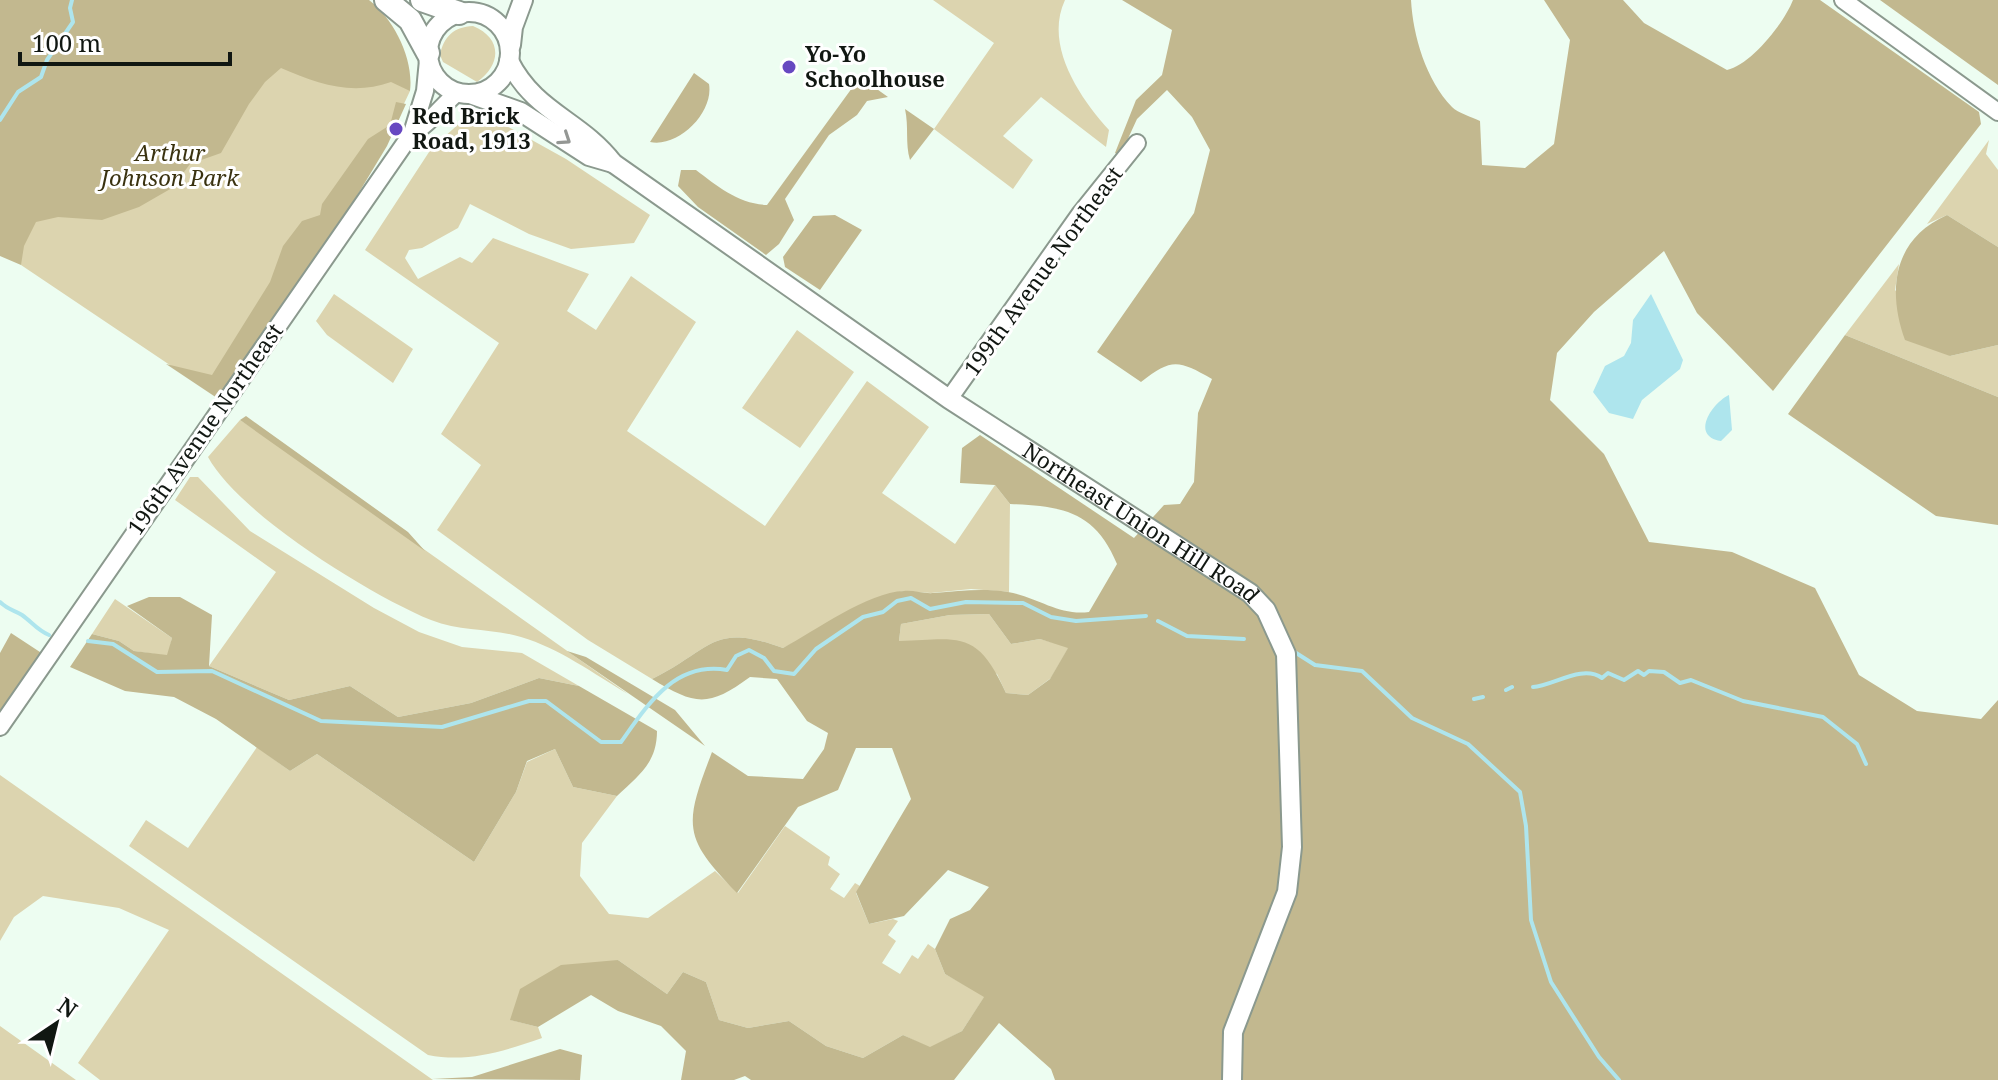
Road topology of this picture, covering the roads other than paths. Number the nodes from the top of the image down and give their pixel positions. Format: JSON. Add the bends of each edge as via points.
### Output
{"nodes":[{"id":1,"x":386,"y":0,"type":"edge"},
{"id":2,"x":422,"y":0,"type":"edge"},
{"id":3,"x":490,"y":0,"type":"edge"},
{"id":4,"x":523,"y":0,"type":"edge"},
{"id":5,"x":1843,"y":0,"type":"edge"},
{"id":6,"x":466,"y":12,"type":"junction"},
{"id":7,"x":428,"y":56,"type":"junction"},
{"id":8,"x":509,"y":57,"type":"junction"},
{"id":9,"x":464,"y":93,"type":"junction"},
{"id":10,"x":1998,"y":112,"type":"edge"},
{"id":11,"x":412,"y":133,"type":"junction"},
{"id":12,"x":1137,"y":143,"type":"dead end"},
{"id":13,"x":613,"y":163,"type":"junction"},
{"id":14,"x":949,"y":399,"type":"junction"},
{"id":15,"x":0,"y":727,"type":"edge"},
{"id":16,"x":1232,"y":1080,"type":"edge"}],
"edges":[{"from":1,"to":7,"type":"main road","via":[[410,20]]},
{"from":2,"to":6,"type":"main road"},
{"from":3,"to":6,"type":"street"},
{"from":4,"to":8,"type":"street"},
{"from":5,"to":10,"type":"street"},
{"from":6,"to":7,"type":"street","via":[[436,28]]},
{"from":6,"to":8,"type":"street","via":[[494,21],[508,40]]},
{"from":7,"to":9,"type":"street","via":[[439,80]]},
{"from":7,"to":11,"type":"street","name":"196th Avenue Northeast","via":[[425,91]]},
{"from":8,"to":9,"type":"street","via":[[495,84]]},
{"from":8,"to":13,"type":"street","name":"Northeast Union Hill Road","via":[[530,95],[598,143]]},
{"from":9,"to":11,"type":"street","name":"196th Avenue Northeast"},
{"from":9,"to":13,"type":"street","name":"Northeast Union Hill Road","one_way":true,"via":[[521,112],[589,156]]},
{"from":11,"to":15,"type":"street","name":"196th Avenue Northeast"},
{"from":12,"to":14,"type":"street","name":"199th Avenue Northeast"},
{"from":13,"to":14,"type":"street","name":"Northeast Union Hill Road"},
{"from":14,"to":16,"type":"street","name":"Northeast Union Hill Road","via":[[1250,593],[1276,627],[1289,685],[1292,847],[1287,892],[1233,1032]]}]}
